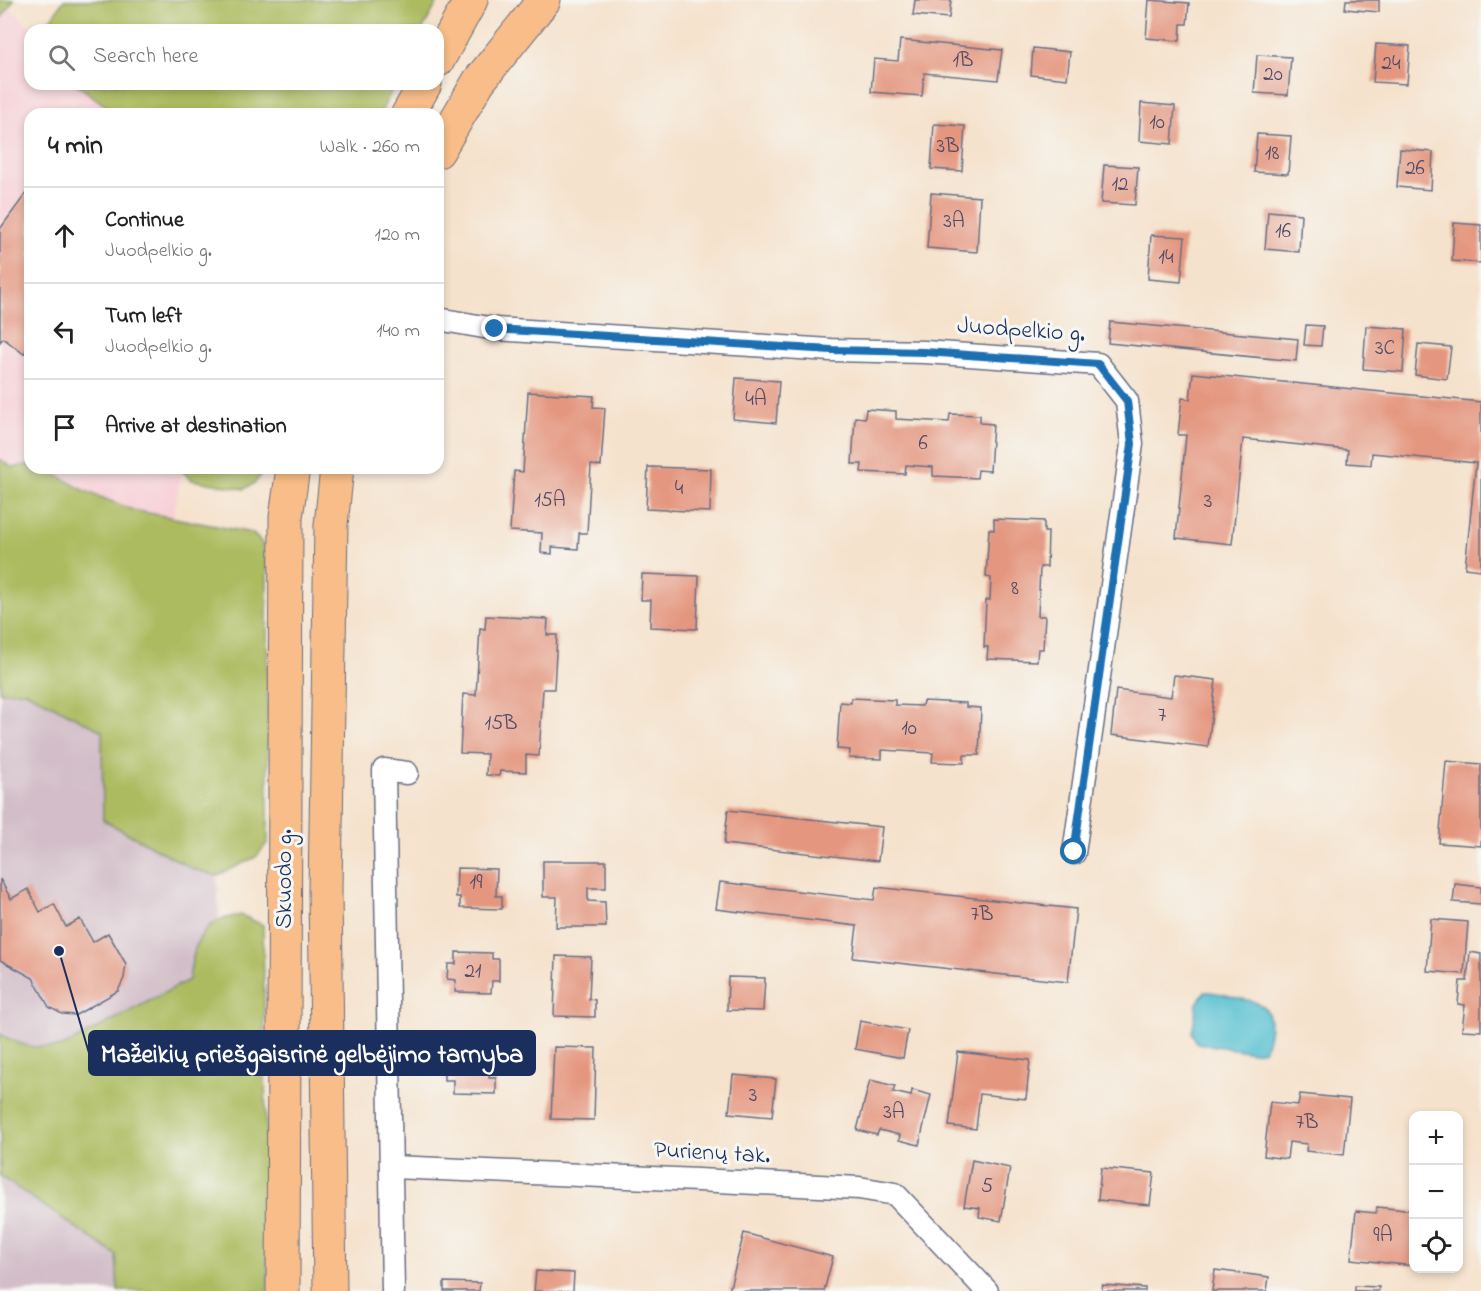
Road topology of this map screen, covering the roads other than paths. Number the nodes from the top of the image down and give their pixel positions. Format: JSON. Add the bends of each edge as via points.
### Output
{"nodes":[{"id":1,"x":471,"y":0,"type":"edge"},
{"id":2,"x":544,"y":0,"type":"edge"},
{"id":3,"x":444,"y":49,"type":"edge"},
{"id":4,"x":422,"y":90,"type":"edge"},
{"id":5,"x":411,"y":108,"type":"edge"},
{"id":6,"x":444,"y":141,"type":"edge"},
{"id":7,"x":444,"y":320,"type":"edge"},
{"id":8,"x":292,"y":474,"type":"edge"},
{"id":9,"x":336,"y":474,"type":"edge"},
{"id":10,"x":407,"y":773,"type":"dead end"},
{"id":11,"x":1074,"y":852,"type":"dead end"},
{"id":12,"x":392,"y":1167,"type":"junction"},
{"id":13,"x":284,"y":1291,"type":"edge"},
{"id":14,"x":330,"y":1291,"type":"edge"},
{"id":15,"x":393,"y":1291,"type":"edge"},
{"id":16,"x":987,"y":1291,"type":"edge"}],
"edges":[{"from":1,"to":3,"type":"main road"},
{"from":2,"to":6,"type":"main road","via":[[479,81]]},
{"from":4,"to":5,"type":"main road"},
{"from":7,"to":11,"type":"street","name":"Juodpelkio g.","via":[[495,329],[1098,364],[1127,401],[1132,444]]},
{"from":8,"to":13,"type":"main road","name":"Skuodo g.","via":[[286,517]]},
{"from":9,"to":14,"type":"main road","name":"Skuodo g.","via":[[331,525],[325,890]]},
{"from":10,"to":12,"type":"street","via":[[384,770]]},
{"from":12,"to":15,"type":"street"},
{"from":12,"to":16,"type":"street","name":"Purienų tak.","via":[[824,1186],[895,1194]]}]}
